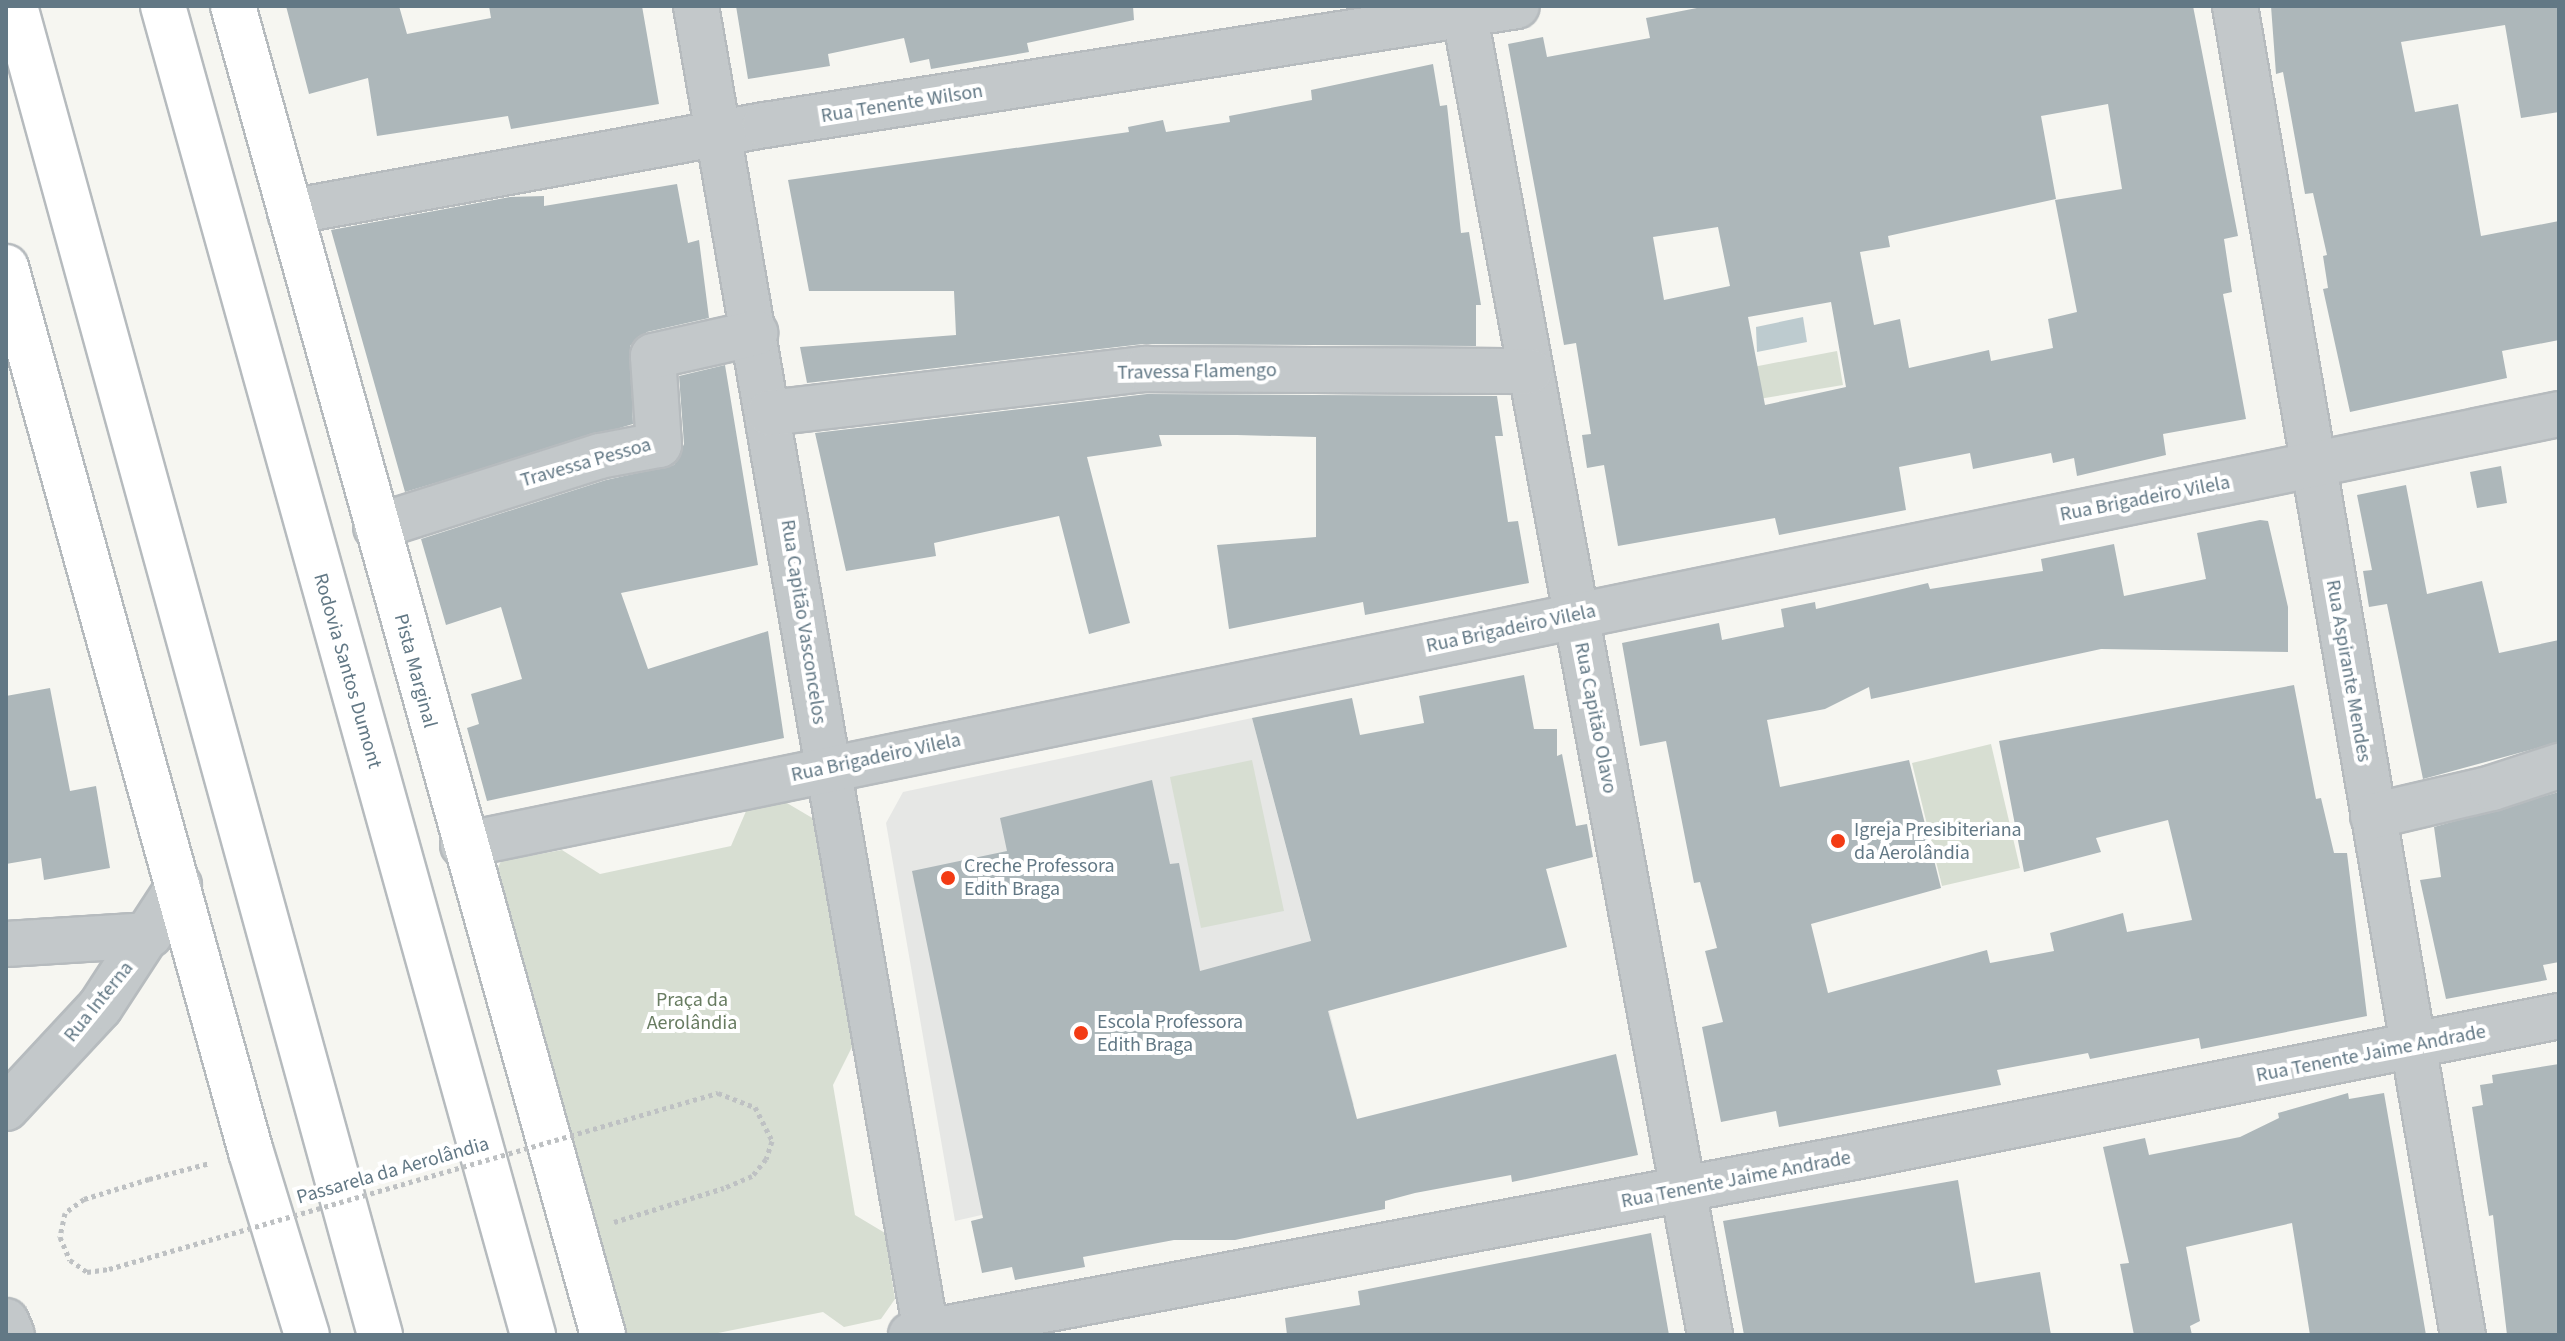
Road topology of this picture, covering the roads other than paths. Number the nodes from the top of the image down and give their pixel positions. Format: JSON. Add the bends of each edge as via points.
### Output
{"nodes":[{"id":1,"x":15,"y":6,"type":"edge"},
{"id":2,"x":163,"y":6,"type":"edge"},
{"id":3,"x":176,"y":6,"type":"edge"},
{"id":4,"x":233,"y":6,"type":"edge"},
{"id":5,"x":696,"y":6,"type":"edge"},
{"id":6,"x":1517,"y":6,"type":"edge"},
{"id":7,"x":2235,"y":6,"type":"edge"},
{"id":8,"x":1464,"y":11,"type":"edge"},
{"id":9,"x":178,"y":61,"type":"junction"},
{"id":10,"x":719,"y":135,"type":"junction"},
{"id":11,"x":290,"y":212,"type":"junction"},
{"id":12,"x":6,"y":267,"type":"edge"},
{"id":13,"x":755,"y":333,"type":"junction"},
{"id":14,"x":1530,"y":371,"type":"junction"},
{"id":15,"x":769,"y":413,"type":"junction"},
{"id":16,"x":2559,"y":414,"type":"edge"},
{"id":17,"x":2312,"y":465,"type":"junction"},
{"id":18,"x":376,"y":527,"type":"junction"},
{"id":19,"x":1575,"y":615,"type":"junction"},
{"id":20,"x":2559,"y":766,"type":"edge"},
{"id":21,"x":827,"y":768,"type":"junction"},
{"id":22,"x":2373,"y":816,"type":"junction"},
{"id":23,"x":463,"y":845,"type":"junction"},
{"id":24,"x":179,"y":886,"type":"junction"},
{"id":25,"x":150,"y":935,"type":"junction"},
{"id":26,"x":6,"y":944,"type":"edge"},
{"id":27,"x":2559,"y":1016,"type":"edge"},
{"id":28,"x":2412,"y":1045,"type":"junction"},
{"id":29,"x":6,"y":1108,"type":"edge"},
{"id":30,"x":1684,"y":1189,"type":"junction"},
{"id":31,"x":6,"y":1321,"type":"edge"},
{"id":32,"x":919,"y":1333,"type":"edge"},
{"id":33,"x":12,"y":1335,"type":"edge"},
{"id":34,"x":307,"y":1335,"type":"edge"},
{"id":35,"x":380,"y":1335,"type":"edge"},
{"id":36,"x":533,"y":1335,"type":"edge"},
{"id":37,"x":603,"y":1335,"type":"edge"},
{"id":38,"x":1710,"y":1335,"type":"edge"},
{"id":39,"x":2463,"y":1335,"type":"edge"}],
"edges":[{"from":1,"to":35,"type":"main road"},
{"from":2,"to":9,"type":"main road","name":"Rodovia Santos Dumont"},
{"from":3,"to":9,"type":"main road"},
{"from":4,"to":11,"type":"main road","name":"Pista Marginal"},
{"from":5,"to":10,"type":"street","name":"Rua Capitão Vasconcelos"},
{"from":6,"to":8,"type":"street","name":"Rua Tenente Wilson"},
{"from":7,"to":17,"type":"street","name":"Rua Aspirante Mendes"},
{"from":8,"to":10,"type":"street","name":"Rua Tenente Wilson"},
{"from":8,"to":14,"type":"street","name":"Rua Capitão Olavo"},
{"from":9,"to":36,"type":"main road","name":"Rodovia Santos Dumont"},
{"from":10,"to":11,"type":"street","name":"Rua Tenente Wilson"},
{"from":10,"to":13,"type":"street","name":"Rua Capitão Vasconcelos"},
{"from":11,"to":18,"type":"main road","name":"Pista Marginal"},
{"from":12,"to":24,"type":"main road"},
{"from":13,"to":15,"type":"street","name":"Rua Capitão Vasconcelos"},
{"from":13,"to":18,"type":"street","name":"Travessa Pessoa","via":[[653,356],[659,445],[600,456]]},
{"from":14,"to":15,"type":"street","name":"Travessa Flamengo","via":[[1146,369]]},
{"from":14,"to":19,"type":"street","name":"Rua Capitão Olavo"},
{"from":15,"to":21,"type":"street","name":"Rua Capitão Vasconcelos"},
{"from":16,"to":17,"type":"street","name":"Rua Brigadeiro Vilela"},
{"from":17,"to":19,"type":"street","name":"Rua Brigadeiro Vilela"},
{"from":17,"to":22,"type":"street","name":"Rua Aspirante Mendes"},
{"from":18,"to":23,"type":"main road","name":"Pista Marginal"},
{"from":19,"to":21,"type":"street","name":"Rua Brigadeiro Vilela"},
{"from":19,"to":30,"type":"street","name":"Rua Capitão Olavo"},
{"from":20,"to":22,"type":"street"},
{"from":21,"to":23,"type":"street","name":"Rua Brigadeiro Vilela"},
{"from":21,"to":32,"type":"street","name":"Rua Capitão Vasconcelos"},
{"from":22,"to":28,"type":"street","name":"Rua Aspirante Mendes"},
{"from":23,"to":37,"type":"main road","name":"Pista Marginal"},
{"from":24,"to":25,"type":"street","name":"Rua Interna"},
{"from":24,"to":34,"type":"main road"},
{"from":25,"to":26,"type":"street"},
{"from":25,"to":29,"type":"street","name":"Rua Interna","via":[[100,1007]]},
{"from":27,"to":28,"type":"street","name":"Rua Tenente Jaime Andrade"},
{"from":28,"to":30,"type":"street","name":"Rua Tenente Jaime Andrade"},
{"from":28,"to":39,"type":"street","name":"Rua Aspirante Mendes"},
{"from":30,"to":32,"type":"street","name":"Rua Tenente Jaime Andrade"},
{"from":30,"to":38,"type":"street","name":"Rua Capitão Olavo"},
{"from":31,"to":33,"type":"street"}]}
